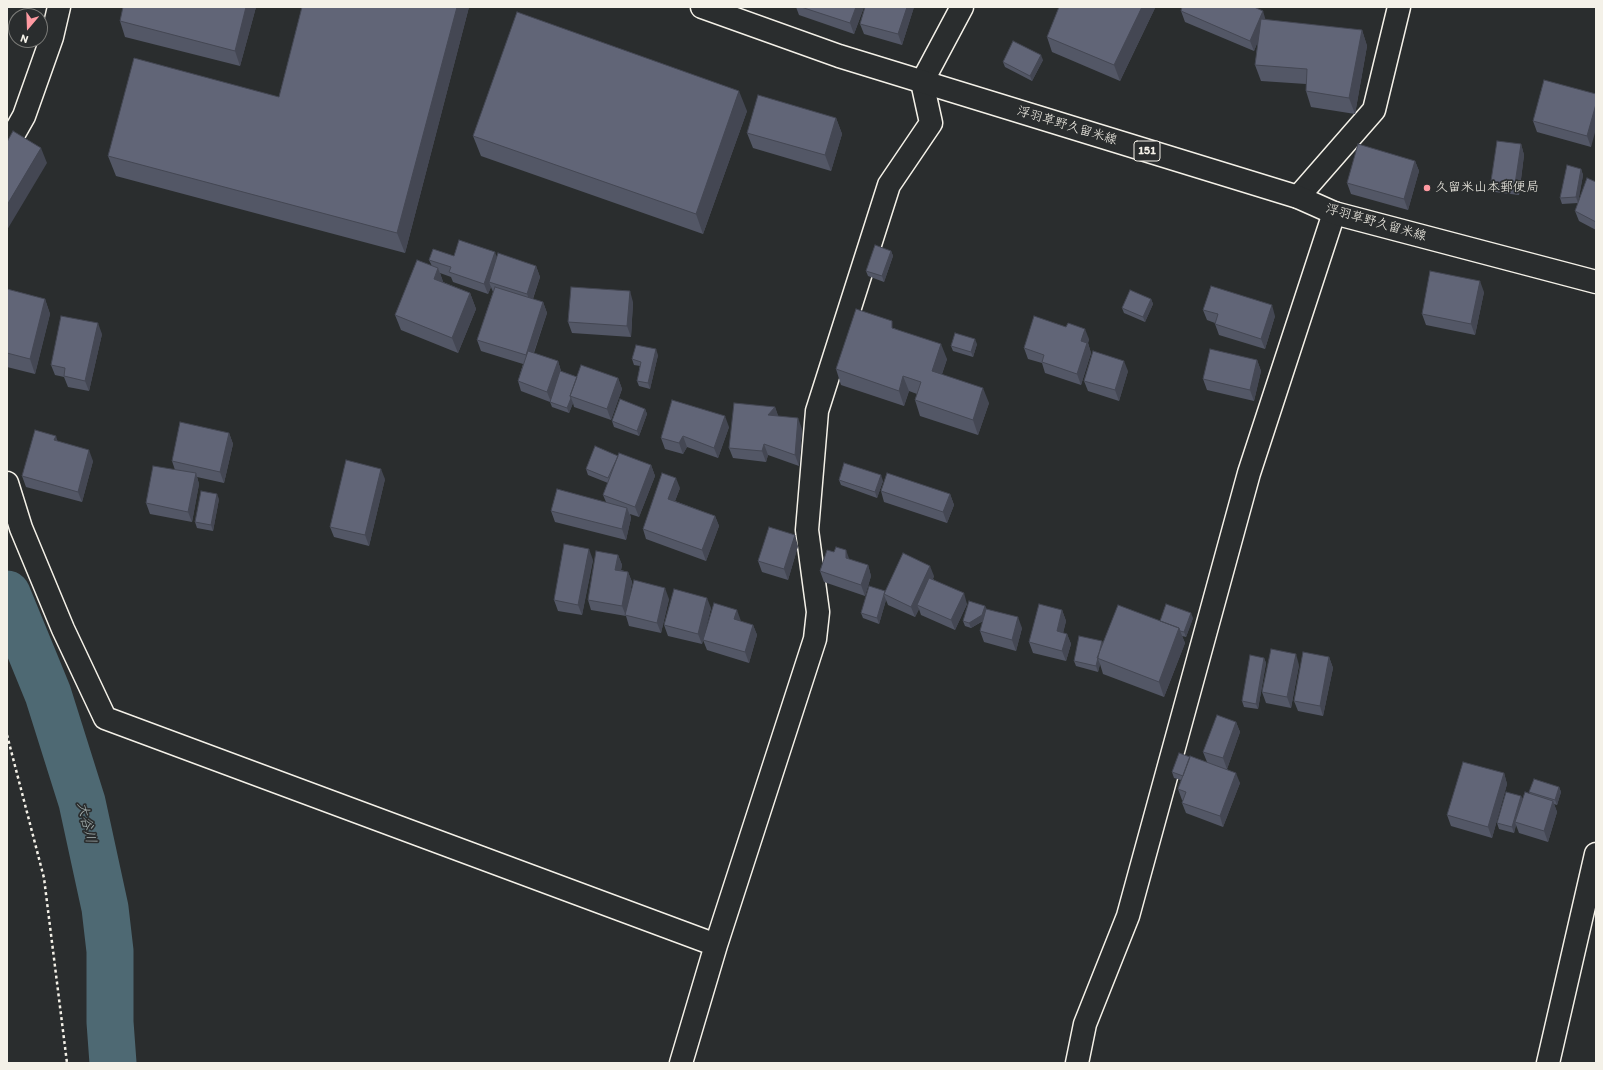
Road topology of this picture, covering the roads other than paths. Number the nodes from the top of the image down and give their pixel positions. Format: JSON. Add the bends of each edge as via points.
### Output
{"nodes":[{"id":1,"x":59,"y":7,"type":"edge"},
{"id":2,"x":702,"y":7,"type":"edge"},
{"id":3,"x":962,"y":7,"type":"edge"},
{"id":4,"x":1400,"y":7,"type":"edge"},
{"id":5,"x":922,"y":82,"type":"junction"},
{"id":6,"x":7,"y":146,"type":"edge"},
{"id":7,"x":1298,"y":197,"type":"junction"},
{"id":8,"x":1334,"y":213,"type":"junction"},
{"id":9,"x":1596,"y":282,"type":"edge"},
{"id":10,"x":7,"y":483,"type":"edge"},
{"id":11,"x":1596,"y":854,"type":"edge"},
{"id":12,"x":716,"y":945,"type":"junction"},
{"id":13,"x":681,"y":1063,"type":"edge"},
{"id":14,"x":1077,"y":1063,"type":"edge"},
{"id":15,"x":1548,"y":1063,"type":"edge"}],
"edges":[{"from":1,"to":6,"type":"street","via":[[52,37],[24,116]]},
{"from":2,"to":5,"type":"street","name":"浮羽草野久留米線","number":"151","via":[[839,56]]},
{"from":3,"to":5,"type":"street"},
{"from":4,"to":7,"type":"street","via":[[1374,110]]},
{"from":5,"to":7,"type":"street","name":"浮羽草野久留米線","number":"151"},
{"from":5,"to":12,"type":"street","via":[[931,123],[889,185],[817,411],[807,530],[818,612],[815,639]]},
{"from":7,"to":8,"type":"street","name":"浮羽草野久留米線","number":"151"},
{"from":8,"to":9,"type":"street","name":"浮羽草野久留米線","number":"151"},
{"from":8,"to":14,"type":"street","via":[[1249,473],[1128,916],[1085,1024]]},
{"from":10,"to":12,"type":"street","via":[[21,528],[63,629],[105,718]]},
{"from":11,"to":15,"type":"street"},
{"from":12,"to":13,"type":"street"}]}
